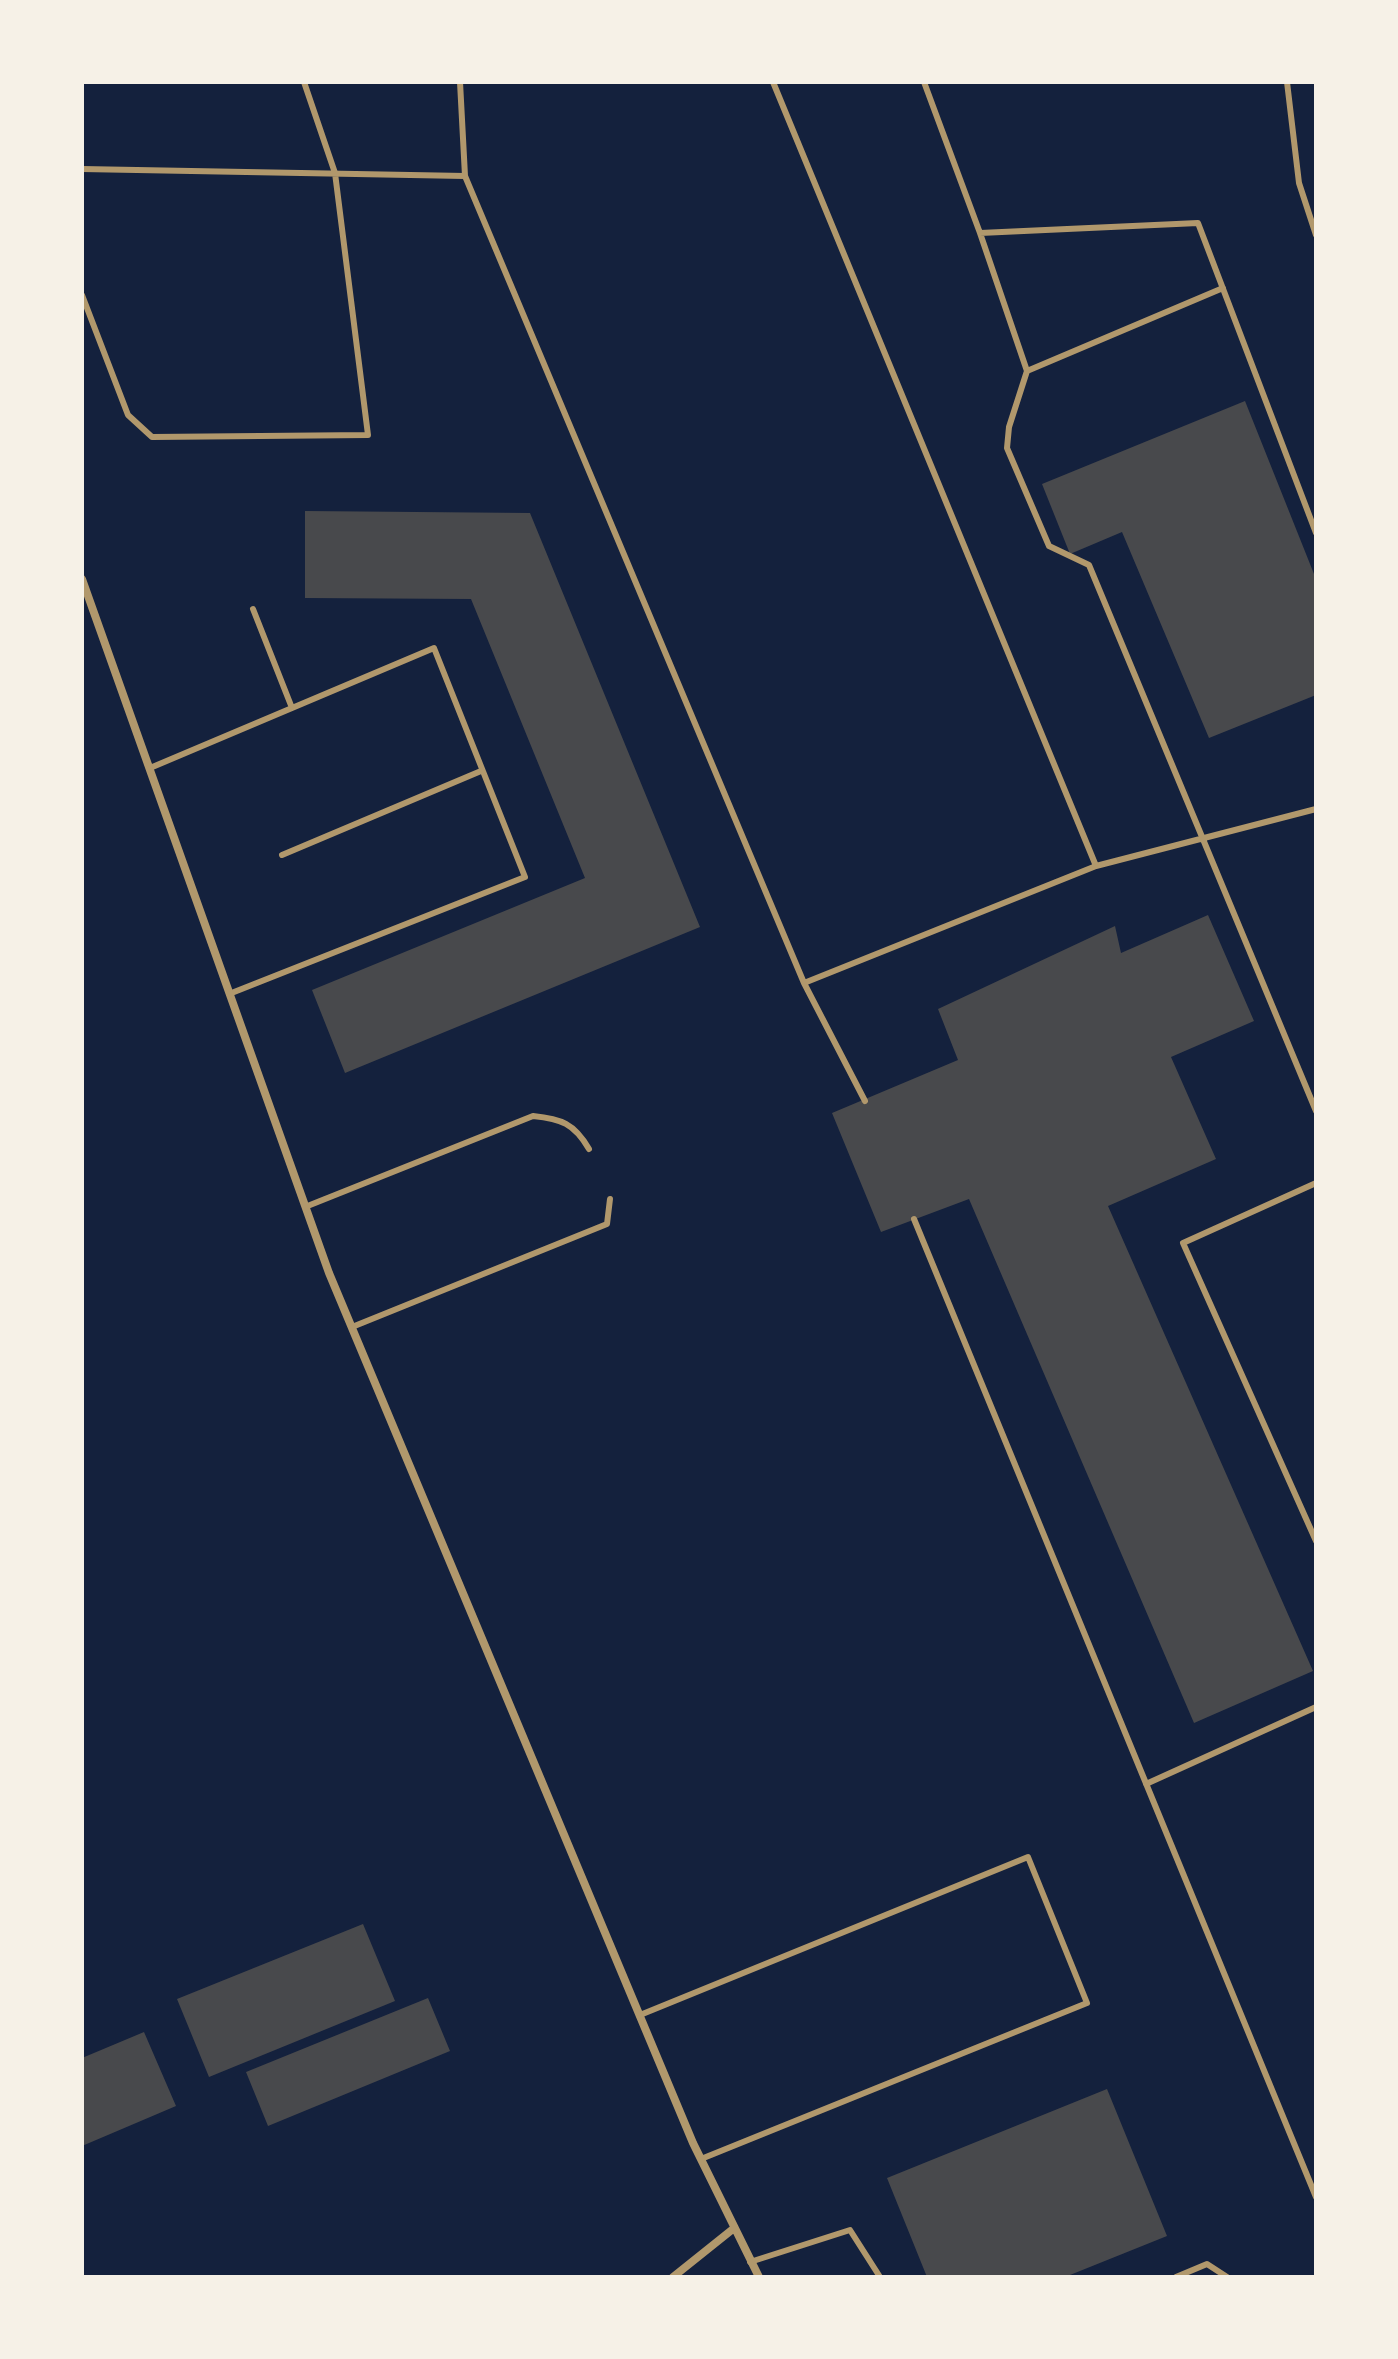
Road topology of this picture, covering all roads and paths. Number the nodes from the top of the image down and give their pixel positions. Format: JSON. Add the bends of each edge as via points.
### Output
{"nodes":[{"id":1,"x":304,"y":82,"type":"edge"},
{"id":2,"x":460,"y":82,"type":"edge"},
{"id":3,"x":773,"y":82,"type":"edge"},
{"id":4,"x":924,"y":82,"type":"edge"},
{"id":5,"x":1287,"y":82,"type":"edge"},
{"id":6,"x":82,"y":169,"type":"edge"},
{"id":7,"x":335,"y":173,"type":"junction"},
{"id":8,"x":465,"y":176,"type":"junction"},
{"id":9,"x":980,"y":233,"type":"junction"},
{"id":10,"x":1316,"y":235,"type":"edge"},
{"id":11,"x":1223,"y":288,"type":"junction"},
{"id":12,"x":82,"y":295,"type":"edge"},
{"id":13,"x":1027,"y":371,"type":"junction"},
{"id":14,"x":1316,"y":533,"type":"edge"},
{"id":15,"x":82,"y":579,"type":"edge"},
{"id":16,"x":253,"y":609,"type":"dead end"},
{"id":17,"x":292,"y":708,"type":"junction"},
{"id":18,"x":150,"y":768,"type":"junction"},
{"id":19,"x":481,"y":771,"type":"junction"},
{"id":20,"x":1316,"y":809,"type":"edge"},
{"id":21,"x":1202,"y":838,"type":"junction"},
{"id":22,"x":282,"y":855,"type":"dead end"},
{"id":23,"x":1096,"y":866,"type":"junction"},
{"id":24,"x":804,"y":983,"type":"junction"},
{"id":25,"x":229,"y":994,"type":"junction"},
{"id":26,"x":865,"y":1101,"type":"dead end"},
{"id":27,"x":1316,"y":1111,"type":"edge"},
{"id":28,"x":589,"y":1149,"type":"dead end"},
{"id":29,"x":1316,"y":1183,"type":"edge"},
{"id":30,"x":610,"y":1199,"type":"dead end"},
{"id":31,"x":305,"y":1207,"type":"junction"},
{"id":32,"x":914,"y":1219,"type":"dead end"},
{"id":33,"x":352,"y":1327,"type":"junction"},
{"id":34,"x":1316,"y":1541,"type":"edge"},
{"id":35,"x":1316,"y":1707,"type":"edge"},
{"id":36,"x":1146,"y":1784,"type":"junction"},
{"id":37,"x":640,"y":2015,"type":"junction"},
{"id":38,"x":701,"y":2159,"type":"junction"},
{"id":39,"x":1316,"y":2197,"type":"edge"},
{"id":40,"x":733,"y":2229,"type":"junction"},
{"id":41,"x":750,"y":2262,"type":"junction"},
{"id":42,"x":673,"y":2277,"type":"edge"},
{"id":43,"x":759,"y":2277,"type":"edge"},
{"id":44,"x":880,"y":2277,"type":"edge"},
{"id":45,"x":1176,"y":2277,"type":"edge"},
{"id":46,"x":1227,"y":2277,"type":"edge"}],
"edges":[{"from":1,"to":7,"type":"lane"},
{"from":2,"to":8,"type":"lane"},
{"from":3,"to":23,"type":"lane"},
{"from":4,"to":9,"type":"lane"},
{"from":5,"to":10,"type":"lane","via":[[1299,183]]},
{"from":6,"to":7,"type":"lane"},
{"from":7,"to":8,"type":"lane"},
{"from":7,"to":12,"type":"lane","via":[[368,435],[152,437],[128,415]]},
{"from":8,"to":24,"type":"lane"},
{"from":9,"to":11,"type":"lane","via":[[1198,223]]},
{"from":9,"to":13,"type":"lane"},
{"from":11,"to":13,"type":"lane"},
{"from":11,"to":14,"type":"lane"},
{"from":13,"to":21,"type":"lane","via":[[1007,448],[1049,546],[1089,565]]},
{"from":15,"to":18,"type":"street"},
{"from":16,"to":17,"type":"lane"},
{"from":17,"to":18,"type":"lane"},
{"from":17,"to":19,"type":"lane","via":[[434,648]]},
{"from":18,"to":25,"type":"street"},
{"from":19,"to":22,"type":"lane"},
{"from":19,"to":25,"type":"lane","via":[[525,877]]},
{"from":20,"to":21,"type":"lane"},
{"from":21,"to":23,"type":"lane"},
{"from":21,"to":27,"type":"lane"},
{"from":23,"to":24,"type":"lane"},
{"from":24,"to":26,"type":"lane"},
{"from":25,"to":31,"type":"street"},
{"from":28,"to":31,"type":"lane","via":[[577,1128],[560,1119],[533,1116]]},
{"from":29,"to":34,"type":"lane","via":[[1183,1243]]},
{"from":30,"to":33,"type":"lane","via":[[607,1224]]},
{"from":31,"to":33,"type":"street"},
{"from":32,"to":36,"type":"lane"},
{"from":33,"to":37,"type":"street"},
{"from":35,"to":36,"type":"lane"},
{"from":36,"to":39,"type":"lane"},
{"from":37,"to":38,"type":"street"},
{"from":37,"to":38,"type":"lane","via":[[1028,1857],[1087,2003]]},
{"from":38,"to":40,"type":"street"},
{"from":40,"to":41,"type":"street"},
{"from":40,"to":42,"type":"street"},
{"from":41,"to":43,"type":"street"},
{"from":41,"to":44,"type":"lane","via":[[850,2230]]},
{"from":45,"to":46,"type":"lane","via":[[1207,2264]]}]}
